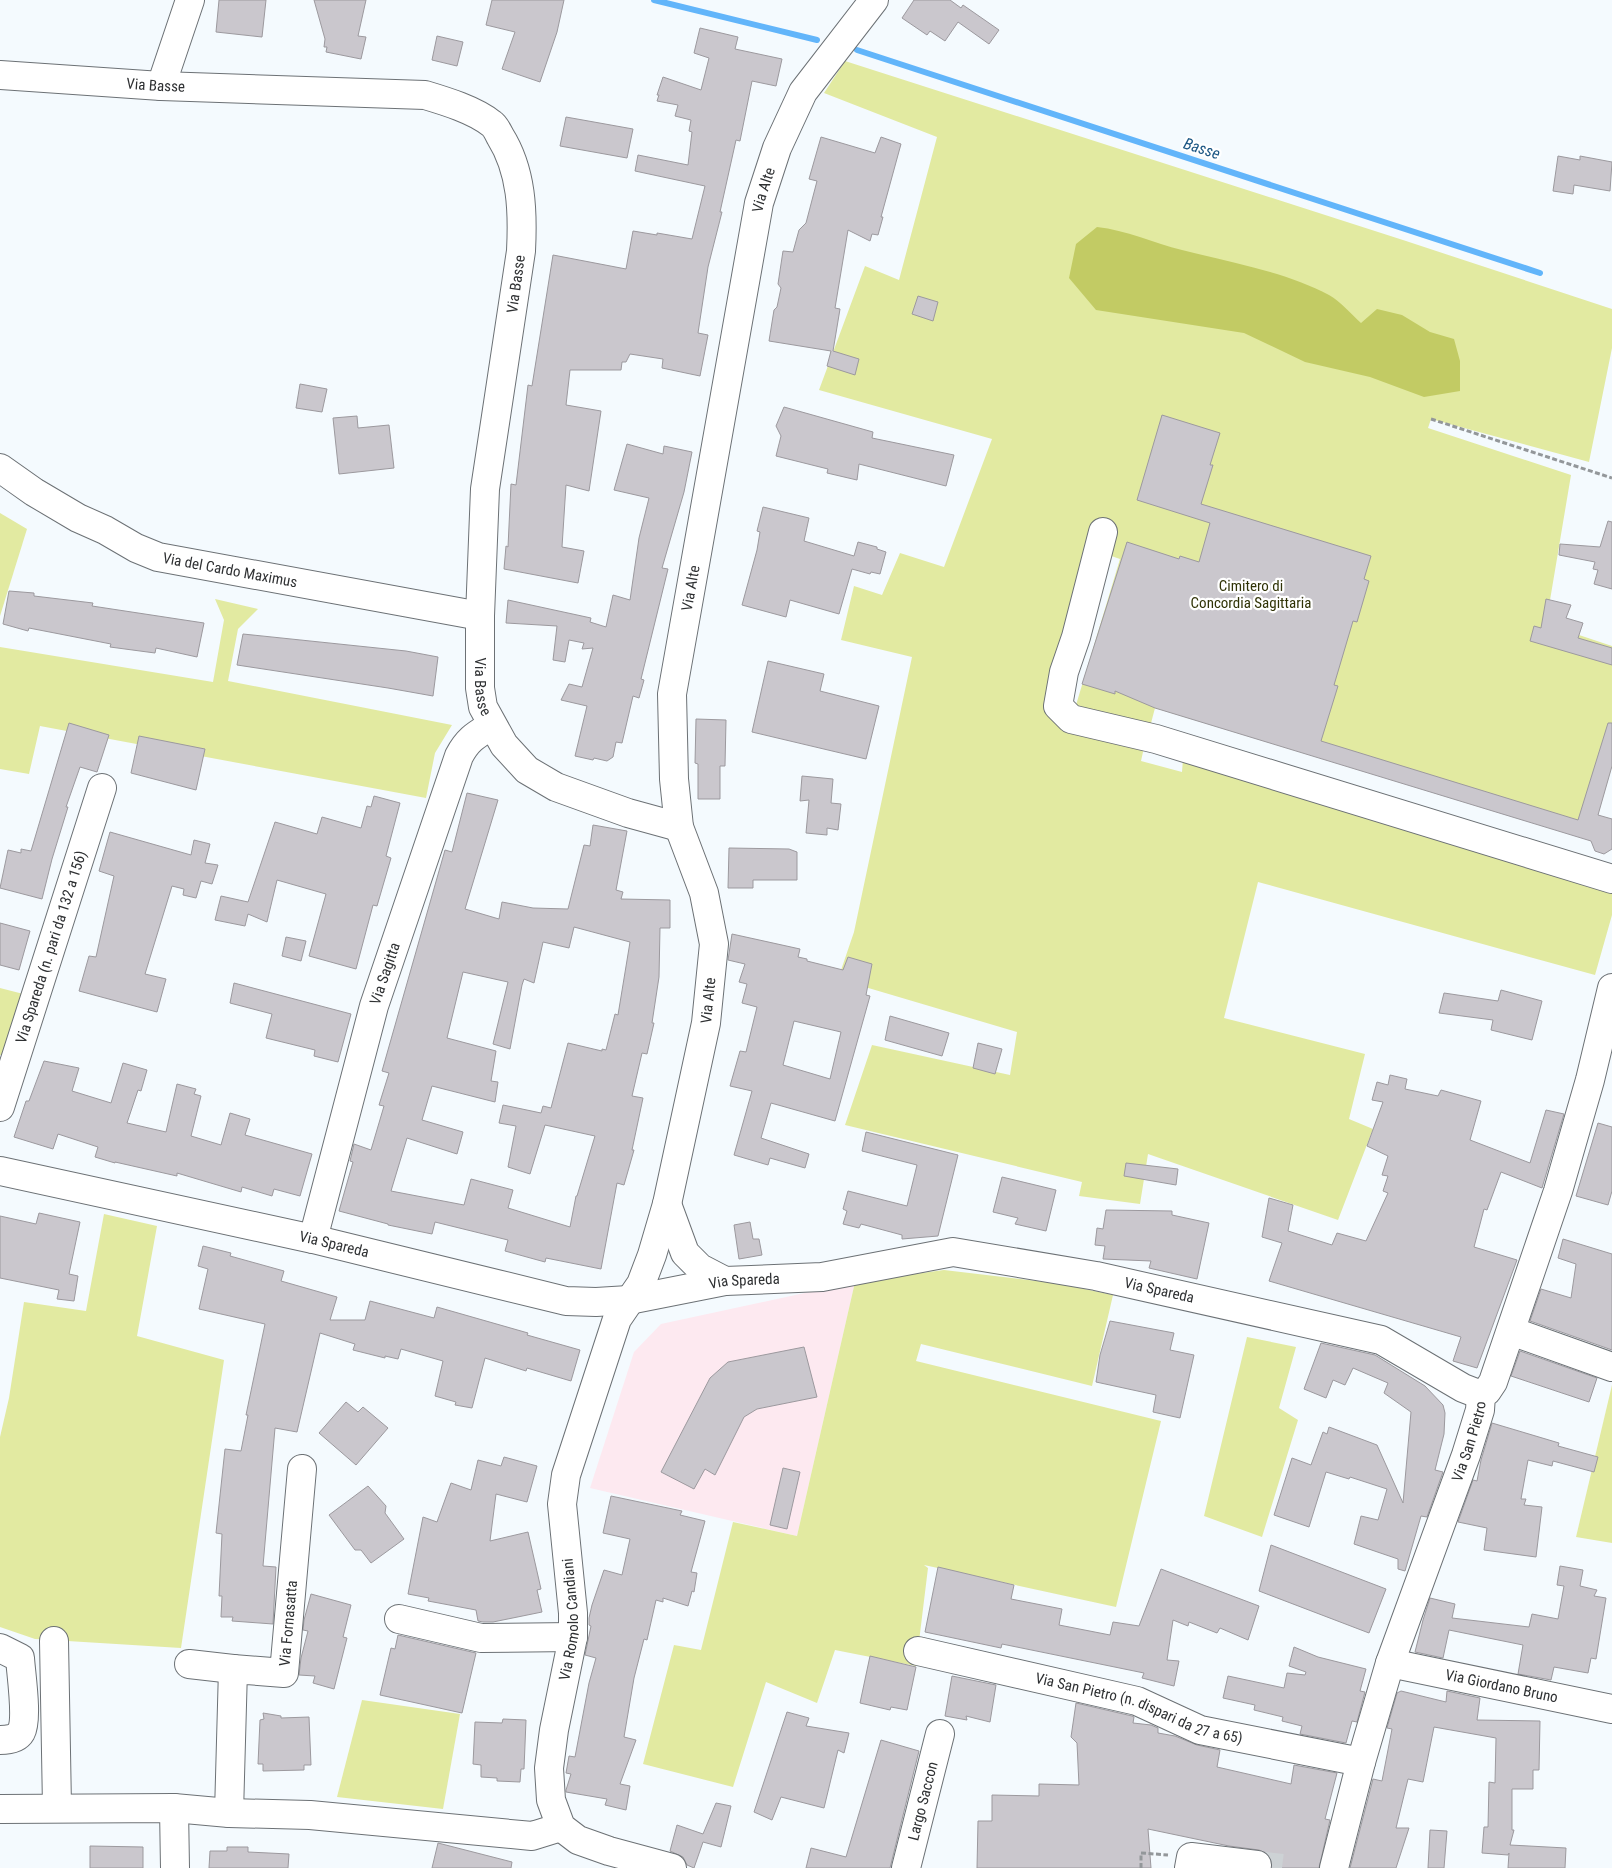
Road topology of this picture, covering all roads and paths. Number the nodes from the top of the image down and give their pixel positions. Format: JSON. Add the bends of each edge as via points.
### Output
{"nodes":[{"id":1,"x":190,"y":0,"type":"edge"},
{"id":2,"x":874,"y":0,"type":"edge"},
{"id":3,"x":0,"y":75,"type":"edge"},
{"id":4,"x":161,"y":86,"type":"junction"},
{"id":5,"x":1431,"y":419,"type":"dead end"},
{"id":6,"x":0,"y":468,"type":"edge"},
{"id":7,"x":1612,"y":478,"type":"edge"},
{"id":8,"x":1103,"y":532,"type":"dead end"},
{"id":9,"x":480,"y":616,"type":"junction"},
{"id":10,"x":492,"y":725,"type":"junction"},
{"id":11,"x":102,"y":788,"type":"dead end"},
{"id":12,"x":679,"y":827,"type":"junction"},
{"id":13,"x":1612,"y":879,"type":"edge"},
{"id":14,"x":1612,"y":988,"type":"edge"},
{"id":15,"x":1601,"y":1084,"type":"edge"},
{"id":16,"x":0,"y":1107,"type":"edge"},
{"id":17,"x":0,"y":1171,"type":"edge"},
{"id":18,"x":667,"y":1204,"type":"junction"},
{"id":19,"x":313,"y":1239,"type":"junction"},
{"id":20,"x":725,"y":1281,"type":"junction"},
{"id":21,"x":629,"y":1300,"type":"junction"},
{"id":22,"x":1510,"y":1331,"type":"junction"},
{"id":23,"x":1612,"y":1367,"type":"edge"},
{"id":24,"x":1481,"y":1395,"type":"junction"},
{"id":25,"x":302,"y":1469,"type":"dead end"},
{"id":26,"x":399,"y":1619,"type":"dead end"},
{"id":27,"x":573,"y":1636,"type":"junction"},
{"id":28,"x":54,"y":1641,"type":"dead end"},
{"id":29,"x":0,"y":1648,"type":"edge"},
{"id":30,"x":918,"y":1651,"type":"dead end"},
{"id":31,"x":1390,"y":1663,"type":"junction"},
{"id":32,"x":189,"y":1664,"type":"dead end"},
{"id":33,"x":233,"y":1668,"type":"junction"},
{"id":34,"x":11,"y":1683,"type":"edge"},
{"id":35,"x":1612,"y":1709,"type":"edge"},
{"id":36,"x":940,"y":1734,"type":"dead end"},
{"id":37,"x":0,"y":1740,"type":"edge"},
{"id":38,"x":1361,"y":1762,"type":"junction"},
{"id":39,"x":57,"y":1808,"type":"junction"},
{"id":40,"x":174,"y":1808,"type":"junction"},
{"id":41,"x":0,"y":1809,"type":"edge"},
{"id":42,"x":229,"y":1813,"type":"junction"},
{"id":43,"x":561,"y":1827,"type":"junction"},
{"id":44,"x":1190,"y":1862,"type":"edge"},
{"id":45,"x":1258,"y":1865,"type":"dead end"},
{"id":46,"x":175,"y":1868,"type":"edge"},
{"id":47,"x":672,"y":1868,"type":"edge"},
{"id":48,"x":906,"y":1868,"type":"edge"},
{"id":49,"x":1141,"y":1868,"type":"edge"},
{"id":50,"x":1334,"y":1868,"type":"edge"}],
"edges":[{"from":1,"to":4,"type":"street"},
{"from":2,"to":12,"type":"street","name":"Via Alte","via":[[804,92],[777,148],[759,204],[672,694]]},
{"from":3,"to":4,"type":"street","name":"Via Basse"},
{"from":4,"to":9,"type":"street","name":"Via Basse","via":[[425,95],[460,106],[492,124],[508,150],[518,185],[521,252],[485,489]]},
{"from":5,"to":7,"type":"path"},
{"from":6,"to":9,"type":"street","name":"Via del Cardo Maximus","via":[[78,518],[158,557]]},
{"from":8,"to":13,"type":"street","via":[[1064,672],[1058,706],[1071,719],[1156,740]]},
{"from":9,"to":10,"type":"street","name":"Via Basse","via":[[480,688],[483,707]]},
{"from":10,"to":12,"type":"street","name":"Via Basse","via":[[504,745],[527,770],[556,787]]},
{"from":10,"to":19,"type":"street","name":"Via Sagitta","via":[[472,737],[459,756],[374,1006]]},
{"from":11,"to":16,"type":"street","name":"Via Spareda (n. pari da 132 a 156)"},
{"from":12,"to":18,"type":"street","name":"Via Alte","via":[[704,893],[714,944],[706,1023]]},
{"from":14,"to":15,"type":"street","name":"Via San Pietro"},
{"from":15,"to":22,"type":"street","name":"Via San Pietro","via":[[1558,1191]]},
{"from":17,"to":19,"type":"street","name":"Via Spareda"},
{"from":18,"to":20,"type":"street","via":[[685,1254],[700,1268]]},
{"from":18,"to":21,"type":"street","name":"Via Alte","via":[[641,1284]]},
{"from":19,"to":21,"type":"street","name":"Via Spareda","via":[[566,1301]]},
{"from":20,"to":21,"type":"street","name":"Via Spareda"},
{"from":20,"to":24,"type":"street","name":"Via Spareda","via":[[822,1277],[953,1252],[1096,1276],[1381,1340],[1463,1388]]},
{"from":21,"to":27,"type":"street","name":"Via Romolo Candiani","via":[[616,1319],[566,1475],[562,1504]]},
{"from":22,"to":23,"type":"street"},
{"from":22,"to":24,"type":"street","name":"Via San Pietro","via":[[1493,1382]]},
{"from":24,"to":31,"type":"street","name":"Via San Pietro","via":[[1480,1410],[1466,1455]]},
{"from":25,"to":33,"type":"street","name":"Via Fornasatta","via":[[284,1673]]},
{"from":26,"to":27,"type":"street","via":[[480,1638]]},
{"from":27,"to":43,"type":"street","name":"Via Romolo Candiani","via":[[549,1768],[552,1800]]},
{"from":28,"to":39,"type":"street"},
{"from":29,"to":34,"type":"street","via":[[20,1658]]},
{"from":30,"to":38,"type":"street","name":"Via San Pietro (n. dispari da 27 a 65)","via":[[1137,1701],[1200,1730]]},
{"from":31,"to":35,"type":"street","name":"Via Giordano Bruno"},
{"from":31,"to":38,"type":"street","name":"Via San Pietro"},
{"from":32,"to":33,"type":"street"},
{"from":33,"to":42,"type":"street"},
{"from":34,"to":37,"type":"street","via":[[24,1712],[22,1731],[16,1737]]},
{"from":36,"to":48,"type":"street","name":"Largo Saccon"},
{"from":38,"to":50,"type":"street","name":"Via San Pietro"},
{"from":39,"to":40,"type":"street"},
{"from":39,"to":41,"type":"street"},
{"from":40,"to":42,"type":"street"},
{"from":40,"to":46,"type":"street"},
{"from":42,"to":43,"type":"street","via":[[310,1815],[532,1836]]},
{"from":43,"to":47,"type":"street","via":[[578,1840]]},
{"from":44,"to":45,"type":"street"},
{"from":44,"to":49,"type":"path","via":[[1142,1854]]}]}
